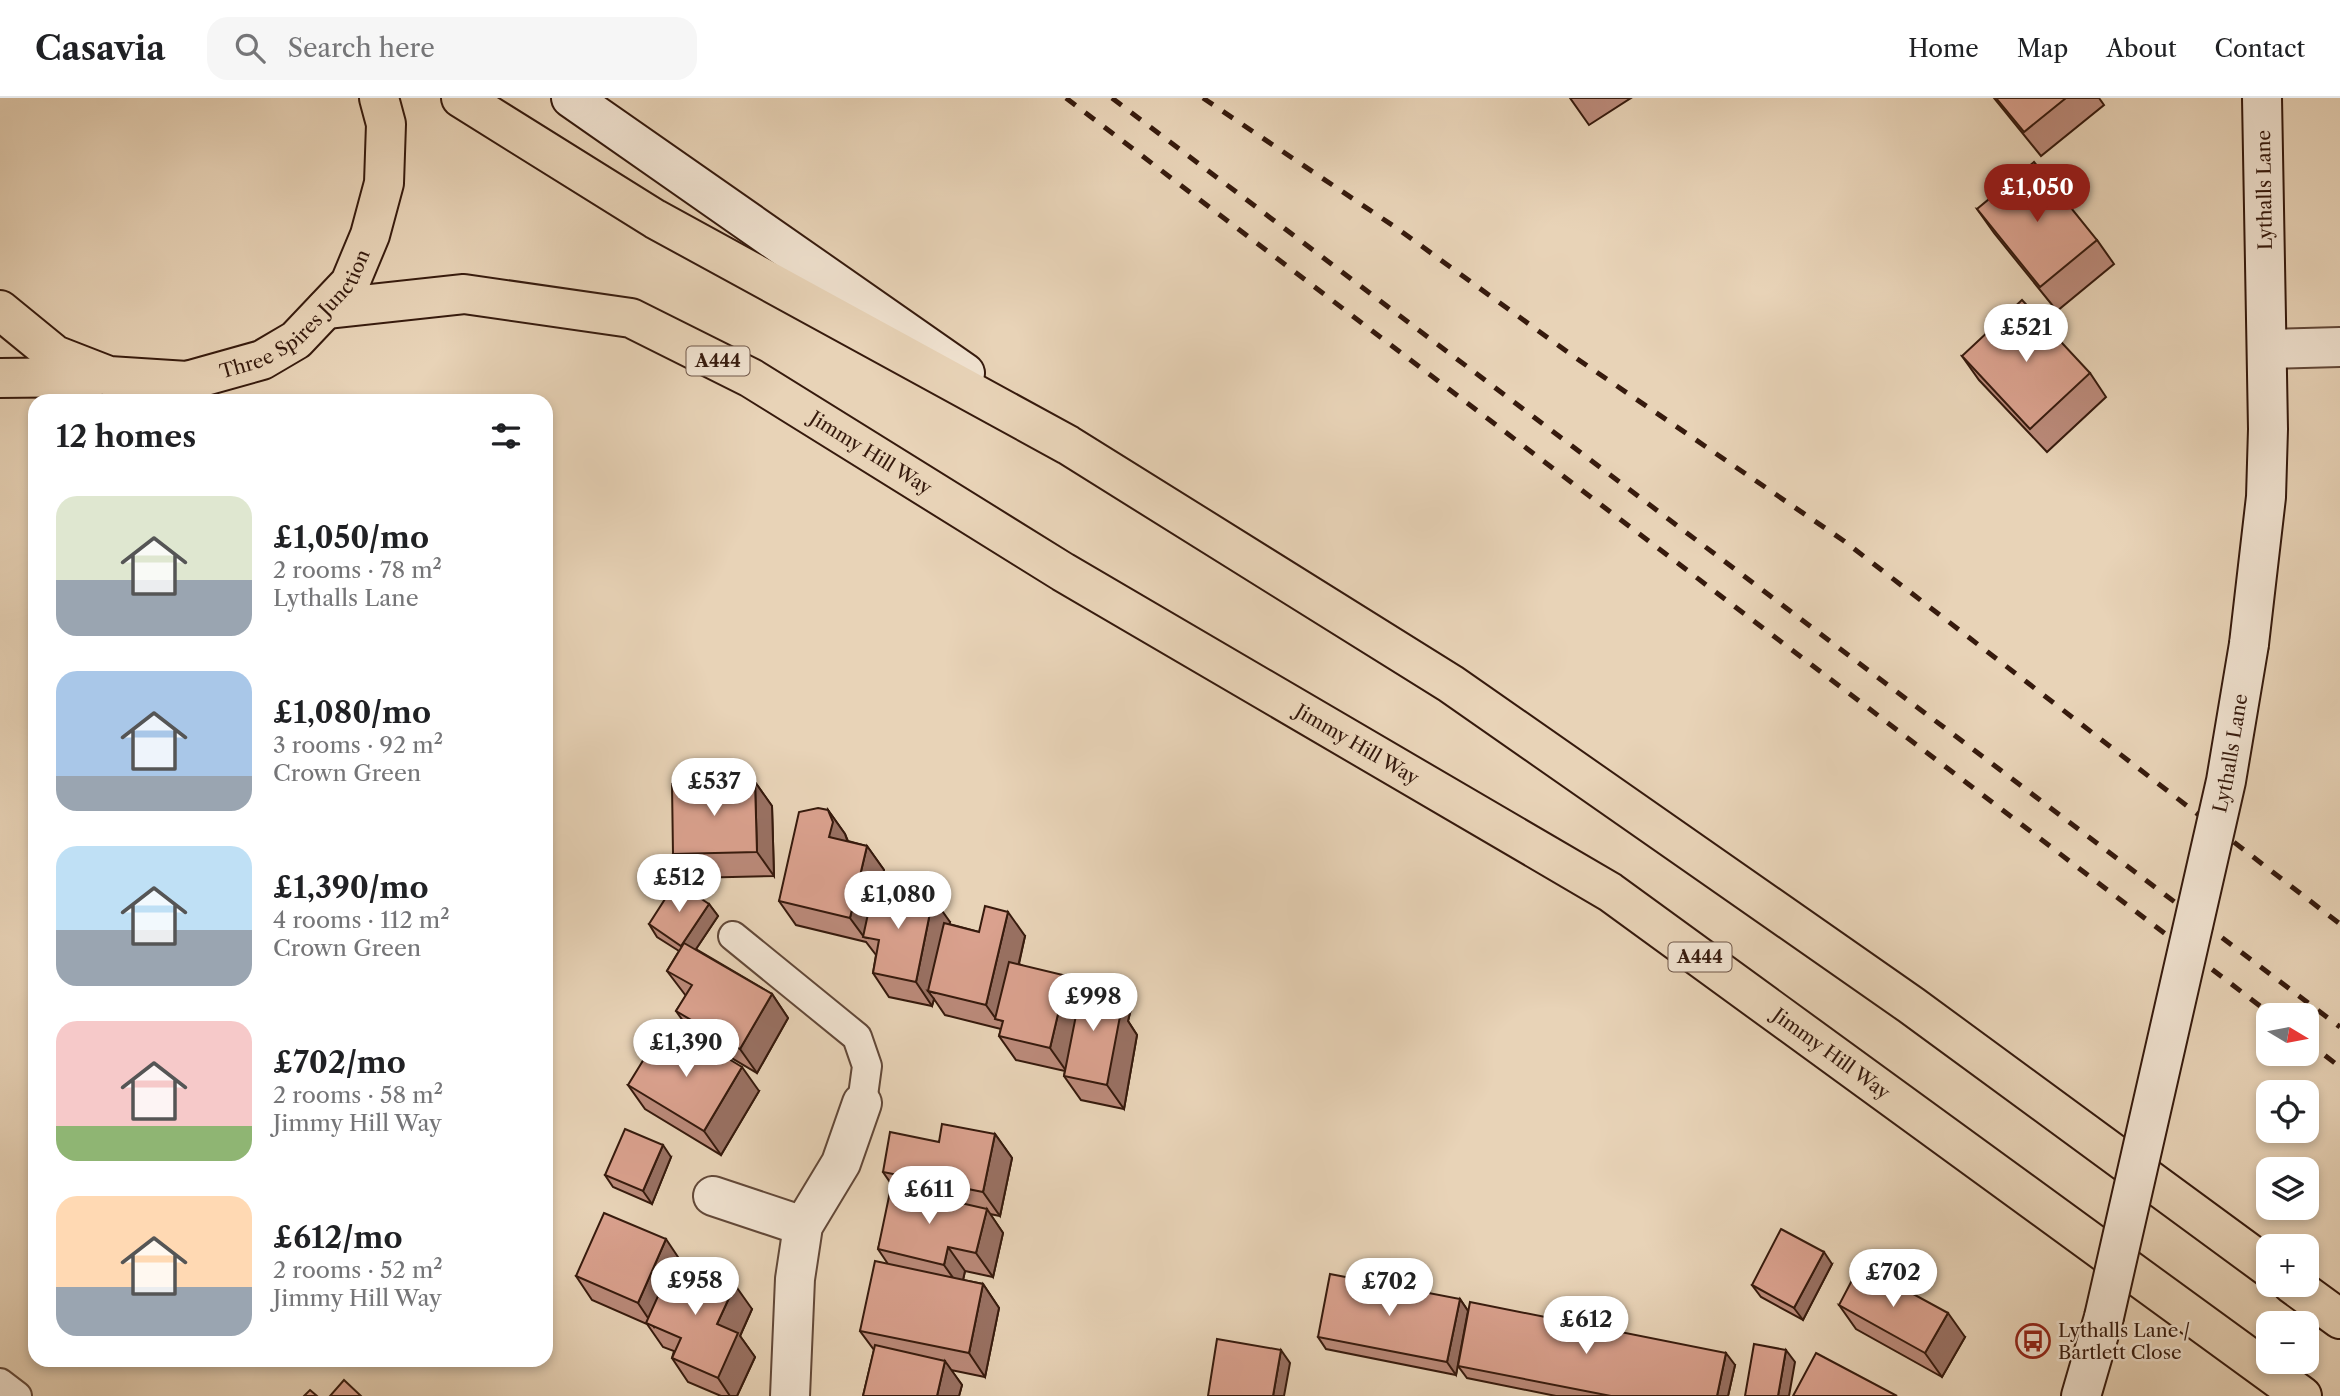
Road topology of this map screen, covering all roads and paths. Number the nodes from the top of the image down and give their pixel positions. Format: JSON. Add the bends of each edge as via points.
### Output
{"nodes":[{"id":1,"x":379,"y":98,"type":"edge"},
{"id":2,"x":461,"y":98,"type":"edge"},
{"id":3,"x":571,"y":98,"type":"edge"},
{"id":4,"x":2262,"y":98,"type":"edge"},
{"id":5,"x":326,"y":309,"type":"junction"},
{"id":6,"x":0,"y":310,"type":"edge"},
{"id":7,"x":2340,"y":347,"type":"edge"},
{"id":8,"x":2267,"y":349,"type":"junction"},
{"id":9,"x":109,"y":376,"type":"junction"},
{"id":10,"x":0,"y":378,"type":"edge"},
{"id":11,"x":1068,"y":445,"type":"junction"},
{"id":12,"x":733,"y":936,"type":"dead end"},
{"id":13,"x":862,"y":1102,"type":"joint"},
{"id":14,"x":713,"y":1196,"type":"dead end"},
{"id":15,"x":803,"y":1226,"type":"junction"},
{"id":16,"x":2256,"y":1258,"type":"edge"},
{"id":17,"x":2310,"y":1297,"type":"edge"},
{"id":18,"x":2340,"y":1319,"type":"edge"},
{"id":19,"x":0,"y":1382,"type":"edge"},
{"id":20,"x":17,"y":1396,"type":"edge"},
{"id":21,"x":790,"y":1396,"type":"edge"},
{"id":22,"x":2081,"y":1396,"type":"edge"},
{"id":23,"x":2302,"y":1396,"type":"edge"}],
"edges":[{"from":1,"to":5,"type":"highway","name":"Three Spires Junction","via":[[386,124],[384,183],[370,235],[349,283]]},
{"from":2,"to":11,"type":"highway","via":[[655,219]]},
{"from":3,"to":11,"type":"street"},
{"from":4,"to":8,"type":"street","name":"Lythalls Lane"},
{"from":5,"to":9,"type":"highway","name":"Three Spires Junction","via":[[296,340],[262,360],[187,382]]},
{"from":5,"to":23,"type":"highway","name":"Jimmy Hill Way","number":"A444","via":[[464,294],[631,318],[751,378],[1063,572],[1610,892]]},
{"from":6,"to":9,"type":"highway","name":"Three Spires Junction","via":[[55,355]]},
{"from":7,"to":8,"type":"street"},
{"from":8,"to":22,"type":"street","name":"Lythalls Lane","bridge":true,"via":[[2266,497],[2249,644],[2226,781],[2104,1317]]},
{"from":9,"to":10,"type":"highway"},
{"from":11,"to":16,"type":"highway","via":[[1451,684],[1911,1005]]},
{"from":12,"to":13,"type":"lane","via":[[858,1037],[867,1066]]},
{"from":13,"to":15,"type":"street","via":[[841,1163]]},
{"from":14,"to":15,"type":"street"},
{"from":15,"to":21,"type":"street","via":[[795,1279]]},
{"from":17,"to":18,"type":"highway"},
{"from":19,"to":20,"type":"lane"}]}
